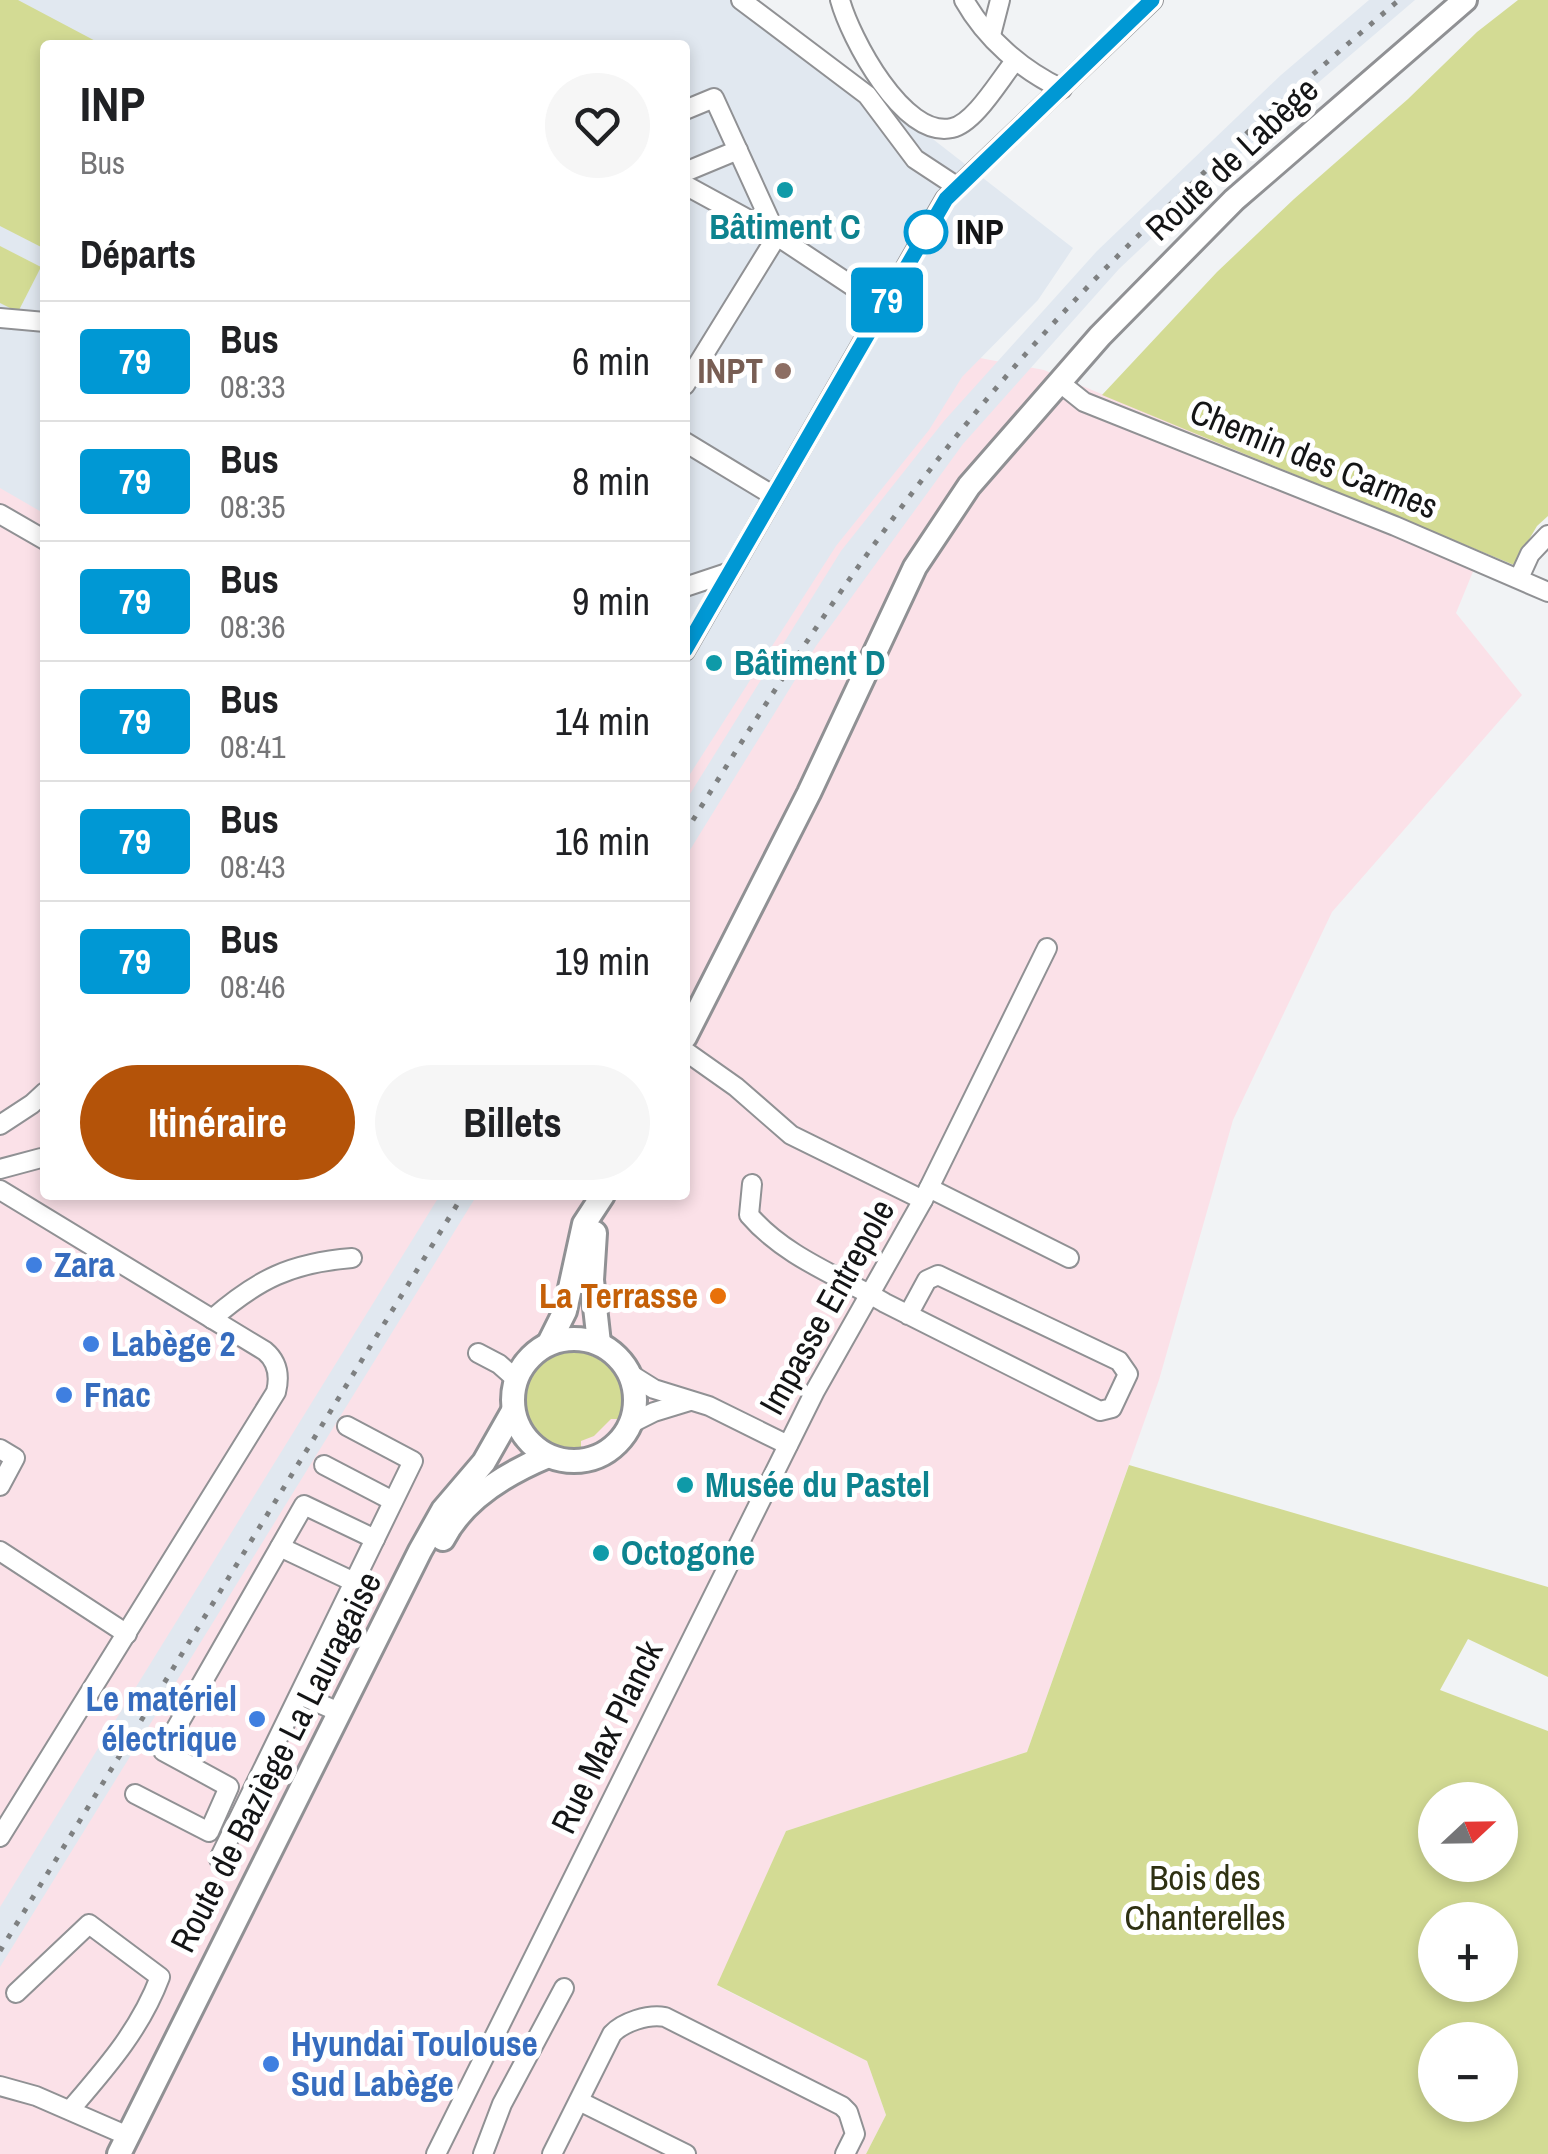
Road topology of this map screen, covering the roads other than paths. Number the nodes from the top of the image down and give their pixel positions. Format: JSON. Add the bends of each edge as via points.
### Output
{"nodes":[{"id":1,"x":741,"y":0,"type":"edge"},
{"id":2,"x":840,"y":0,"type":"edge"},
{"id":3,"x":964,"y":0,"type":"edge"},
{"id":4,"x":1000,"y":0,"type":"edge"},
{"id":5,"x":1152,"y":0,"type":"edge"},
{"id":6,"x":1465,"y":0,"type":"edge"},
{"id":7,"x":991,"y":34,"type":"junction"},
{"id":8,"x":1015,"y":60,"type":"junction"},
{"id":9,"x":1062,"y":89,"type":"junction"},
{"id":10,"x":690,"y":108,"type":"edge"},
{"id":11,"x":738,"y":150,"type":"junction"},
{"id":12,"x":690,"y":170,"type":"edge"},
{"id":13,"x":956,"y":186,"type":"junction"},
{"id":14,"x":690,"y":189,"type":"edge"},
{"id":15,"x":777,"y":236,"type":"junction"},
{"id":16,"x":884,"y":307,"type":"junction"},
{"id":17,"x":0,"y":318,"type":"edge"},
{"id":18,"x":40,"y":322,"type":"edge"},
{"id":19,"x":690,"y":377,"type":"edge"},
{"id":20,"x":1059,"y":382,"type":"junction"},
{"id":21,"x":690,"y":445,"type":"edge"},
{"id":22,"x":774,"y":496,"type":"junction"},
{"id":23,"x":0,"y":514,"type":"edge"},
{"id":24,"x":1548,"y":535,"type":"edge"},
{"id":25,"x":40,"y":537,"type":"edge"},
{"id":26,"x":730,"y":572,"type":"junction"},
{"id":27,"x":1519,"y":578,"type":"junction"},
{"id":28,"x":690,"y":585,"type":"edge"},
{"id":29,"x":1548,"y":592,"type":"edge"},
{"id":30,"x":690,"y":641,"type":"edge"},
{"id":31,"x":1047,"y":948,"type":"dead end"},
{"id":32,"x":690,"y":1026,"type":"edge"},
{"id":33,"x":690,"y":1056,"type":"edge"},
{"id":34,"x":40,"y":1097,"type":"edge"},
{"id":35,"x":0,"y":1125,"type":"edge"},
{"id":36,"x":40,"y":1158,"type":"edge"},
{"id":37,"x":0,"y":1169,"type":"edge"},
{"id":38,"x":752,"y":1184,"type":"dead end"},
{"id":39,"x":0,"y":1190,"type":"edge"},
{"id":40,"x":926,"y":1194,"type":"junction"},
{"id":41,"x":600,"y":1200,"type":"edge"},
{"id":42,"x":602,"y":1200,"type":"edge"},
{"id":43,"x":352,"y":1258,"type":"dead end"},
{"id":44,"x":1069,"y":1258,"type":"dead end"},
{"id":45,"x":871,"y":1295,"type":"junction"},
{"id":46,"x":908,"y":1314,"type":"junction"},
{"id":47,"x":212,"y":1319,"type":"junction"},
{"id":48,"x":549,"y":1343,"type":"junction"},
{"id":49,"x":599,"y":1344,"type":"junction"},
{"id":50,"x":478,"y":1353,"type":"dead end"},
{"id":51,"x":630,"y":1374,"type":"junction"},
{"id":52,"x":516,"y":1379,"type":"junction"},
{"id":53,"x":690,"y":1401,"type":"junction"},
{"id":54,"x":513,"y":1412,"type":"junction"},
{"id":55,"x":630,"y":1424,"type":"junction"},
{"id":56,"x":347,"y":1426,"type":"dead end"},
{"id":57,"x":788,"y":1445,"type":"junction"},
{"id":58,"x":0,"y":1448,"type":"edge"},
{"id":59,"x":548,"y":1456,"type":"junction"},
{"id":60,"x":324,"y":1465,"type":"dead end"},
{"id":61,"x":0,"y":1486,"type":"edge"},
{"id":62,"x":393,"y":1500,"type":"junction"},
{"id":63,"x":375,"y":1539,"type":"junction"},
{"id":64,"x":280,"y":1547,"type":"junction"},
{"id":65,"x":0,"y":1551,"type":"edge"},
{"id":66,"x":354,"y":1582,"type":"junction"},
{"id":67,"x":126,"y":1634,"type":"junction"},
{"id":68,"x":300,"y":1695,"type":"junction"},
{"id":69,"x":339,"y":1712,"type":"junction"},
{"id":70,"x":135,"y":1794,"type":"dead end"},
{"id":71,"x":0,"y":1837,"type":"edge"},
{"id":72,"x":218,"y":1859,"type":"dead end"},
{"id":73,"x":564,"y":1988,"type":"dead end"},
{"id":74,"x":16,"y":1993,"type":"dead end"},
{"id":75,"x":0,"y":2086,"type":"edge"},
{"id":76,"x":579,"y":2101,"type":"junction"},
{"id":77,"x":70,"y":2110,"type":"junction"},
{"id":78,"x":648,"y":2135,"type":"junction"},
{"id":79,"x":127,"y":2148,"type":"edge"},
{"id":80,"x":436,"y":2154,"type":"edge"},
{"id":81,"x":483,"y":2154,"type":"edge"},
{"id":82,"x":552,"y":2154,"type":"edge"},
{"id":83,"x":640,"y":2154,"type":"edge"},
{"id":84,"x":686,"y":2154,"type":"edge"},
{"id":85,"x":846,"y":2154,"type":"edge"}],
"edges":[{"from":1,"to":13,"type":"street","via":[[868,95],[915,159]]},
{"from":2,"to":8,"type":"street","via":[[878,77],[912,113],[938,128],[971,117]]},
{"from":3,"to":7,"type":"street"},
{"from":4,"to":7,"type":"street"},
{"from":5,"to":9,"type":"street"},
{"from":6,"to":20,"type":"main road","name":"Route de Labège","via":[[1234,200]]},
{"from":7,"to":8,"type":"street"},
{"from":8,"to":9,"type":"street"},
{"from":9,"to":13,"type":"street"},
{"from":10,"to":11,"type":"street","via":[[714,98]]},
{"from":11,"to":12,"type":"street"},
{"from":11,"to":15,"type":"street"},
{"from":13,"to":16,"type":"street"},
{"from":14,"to":15,"type":"street"},
{"from":15,"to":16,"type":"street"},
{"from":15,"to":19,"type":"street"},
{"from":16,"to":22,"type":"street"},
{"from":17,"to":18,"type":"street"},
{"from":20,"to":27,"type":"street","name":"Chemin des Carmes","via":[[1084,402]]},
{"from":20,"to":32,"type":"main road","via":[[927,545]]},
{"from":21,"to":22,"type":"street"},
{"from":22,"to":26,"type":"street"},
{"from":23,"to":25,"type":"street"},
{"from":24,"to":27,"type":"street"},
{"from":26,"to":28,"type":"street"},
{"from":26,"to":30,"type":"street"},
{"from":27,"to":29,"type":"street","name":"Chemin des Carmes"},
{"from":31,"to":40,"type":"street","name":"Impasse Entrepole"},
{"from":33,"to":40,"type":"street","name":"Impasse Entrepole","via":[[791,1135]]},
{"from":34,"to":35,"type":"street"},
{"from":36,"to":37,"type":"street"},
{"from":38,"to":45,"type":"street","via":[[748,1209],[754,1221],[817,1269]]},
{"from":39,"to":47,"type":"street"},
{"from":40,"to":44,"type":"street"},
{"from":40,"to":45,"type":"street","name":"Impasse Entrepole"},
{"from":41,"to":48,"type":"main road","via":[[584,1224],[565,1311]]},
{"from":42,"to":49,"type":"main road","via":[[592,1280]]},
{"from":43,"to":47,"type":"street","via":[[271,1268]]},
{"from":45,"to":46,"type":"street"},
{"from":45,"to":57,"type":"street","name":"Impasse Entrepole"},
{"from":46,"to":46,"type":"street","via":[[1100,1411],[1112,1408],[1126,1382],[1120,1360],[938,1275]]},
{"from":47,"to":67,"type":"street","via":[[270,1355],[279,1378],[276,1392]]},
{"from":48,"to":49,"type":"main road","via":[[566,1338]]},
{"from":48,"to":52,"type":"main road"},
{"from":49,"to":51,"type":"main road"},
{"from":50,"to":52,"type":"street"},
{"from":51,"to":53,"type":"street"},
{"from":51,"to":55,"type":"main road"},
{"from":52,"to":54,"type":"main road"},
{"from":53,"to":55,"type":"street"},
{"from":53,"to":57,"type":"street"},
{"from":54,"to":59,"type":"main road","via":[[520,1430]]},
{"from":54,"to":69,"type":"main road","name":"Route de Baziège La Lauragaise","via":[[484,1462],[443,1510]]},
{"from":55,"to":59,"type":"main road","via":[[605,1454],[566,1461]]},
{"from":56,"to":62,"type":"street","via":[[413,1460]]},
{"from":57,"to":80,"type":"street","name":"Rue Max Planck"},
{"from":58,"to":61,"type":"street","via":[[15,1458]]},
{"from":59,"to":79,"type":"main road","name":"Route de Baziège La Lauragaise","via":[[478,1496],[450,1526]]},
{"from":60,"to":62,"type":"street"},
{"from":62,"to":63,"type":"street"},
{"from":63,"to":64,"type":"street","via":[[304,1505]]},
{"from":63,"to":66,"type":"street"},
{"from":64,"to":66,"type":"street"},
{"from":64,"to":70,"type":"street","via":[[163,1751],[229,1787],[209,1832]]},
{"from":65,"to":67,"type":"street"},
{"from":66,"to":68,"type":"street"},
{"from":67,"to":71,"type":"street"},
{"from":68,"to":69,"type":"street"},
{"from":68,"to":72,"type":"street"},
{"from":69,"to":79,"type":"main road","name":"Route de Baziège La Lauragaise"},
{"from":73,"to":81,"type":"street"},
{"from":74,"to":77,"type":"street","via":[[89,1924],[160,1977],[123,2049]]},
{"from":75,"to":77,"type":"street"},
{"from":76,"to":78,"type":"street"},
{"from":76,"to":82,"type":"street"},
{"from":76,"to":85,"type":"street","via":[[619,2026],[655,2015],[842,2106],[855,2134]]},
{"from":77,"to":79,"type":"street"},
{"from":78,"to":83,"type":"street"},
{"from":78,"to":84,"type":"street"}]}
